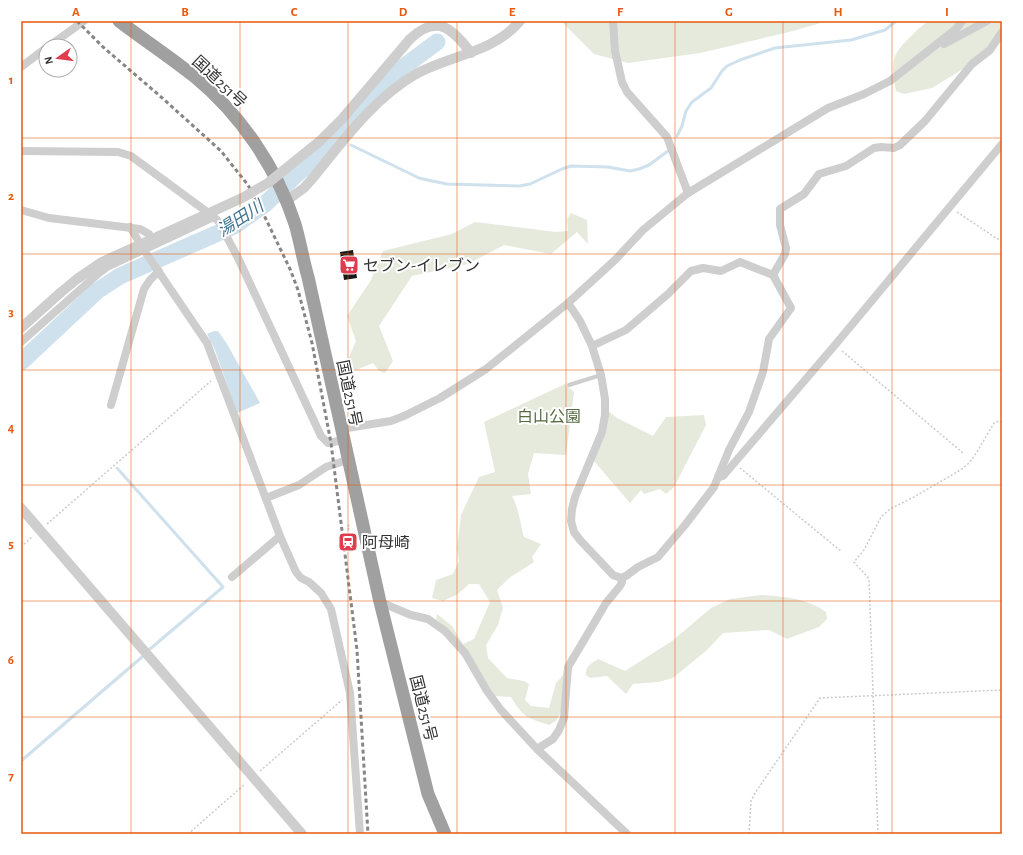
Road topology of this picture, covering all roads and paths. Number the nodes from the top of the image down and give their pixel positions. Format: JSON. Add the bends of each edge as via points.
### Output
{"nodes":[{"id":1,"x":84,"y":21,"type":"edge"},
{"id":2,"x":119,"y":21,"type":"edge"},
{"id":3,"x":520,"y":21,"type":"edge"},
{"id":4,"x":613,"y":21,"type":"edge"},
{"id":5,"x":962,"y":21,"type":"edge"},
{"id":6,"x":987,"y":21,"type":"edge"},
{"id":7,"x":1002,"y":32,"type":"edge"},
{"id":8,"x":60,"y":38,"type":"edge"},
{"id":9,"x":929,"y":52,"type":"junction"},
{"id":10,"x":471,"y":53,"type":"junction"},
{"id":11,"x":38,"y":54,"type":"edge"},
{"id":12,"x":21,"y":67,"type":"edge"},
{"id":13,"x":1002,"y":144,"type":"edge"},
{"id":14,"x":21,"y":151,"type":"edge"},
{"id":15,"x":688,"y":193,"type":"junction"},
{"id":16,"x":284,"y":197,"type":"junction"},
{"id":17,"x":949,"y":207,"type":"junction"},
{"id":18,"x":21,"y":210,"type":"edge"},
{"id":19,"x":216,"y":219,"type":"junction"},
{"id":20,"x":130,"y":227,"type":"junction"},
{"id":21,"x":1002,"y":241,"type":"edge"},
{"id":22,"x":156,"y":245,"type":"junction"},
{"id":23,"x":145,"y":252,"type":"junction"},
{"id":24,"x":158,"y":269,"type":"junction"},
{"id":25,"x":773,"y":275,"type":"junction"},
{"id":26,"x":568,"y":303,"type":"junction"},
{"id":27,"x":21,"y":328,"type":"edge"},
{"id":28,"x":21,"y":342,"type":"edge"},
{"id":29,"x":835,"y":345,"type":"junction"},
{"id":30,"x":592,"y":346,"type":"junction"},
{"id":31,"x":219,"y":375,"type":"junction"},
{"id":32,"x":601,"y":375,"type":"junction"},
{"id":33,"x":569,"y":384,"type":"dead end"},
{"id":34,"x":111,"y":405,"type":"dead end"},
{"id":35,"x":1002,"y":423,"type":"edge"},
{"id":36,"x":342,"y":435,"type":"junction"},
{"id":37,"x":963,"y":452,"type":"dead end"},
{"id":38,"x":347,"y":460,"type":"junction"},
{"id":39,"x":734,"y":463,"type":"junction"},
{"id":40,"x":718,"y":477,"type":"junction"},
{"id":41,"x":266,"y":498,"type":"junction"},
{"id":42,"x":21,"y":508,"type":"edge"},
{"id":43,"x":40,"y":530,"type":"junction"},
{"id":44,"x":280,"y":536,"type":"junction"},
{"id":45,"x":21,"y":547,"type":"edge"},
{"id":46,"x":842,"y":552,"type":"dead end"},
{"id":47,"x":232,"y":577,"type":"dead end"},
{"id":48,"x":621,"y":578,"type":"junction"},
{"id":49,"x":380,"y":602,"type":"junction"},
{"id":50,"x":1002,"y":690,"type":"edge"},
{"id":51,"x":350,"y":694,"type":"junction"},
{"id":52,"x":874,"y":695,"type":"junction"},
{"id":53,"x":537,"y":748,"type":"junction"},
{"id":54,"x":253,"y":778,"type":"junction"},
{"id":55,"x":188,"y":834,"type":"edge"},
{"id":56,"x":302,"y":834,"type":"edge"},
{"id":57,"x":360,"y":834,"type":"edge"},
{"id":58,"x":445,"y":834,"type":"edge"},
{"id":59,"x":627,"y":834,"type":"edge"},
{"id":60,"x":749,"y":834,"type":"edge"},
{"id":61,"x":878,"y":834,"type":"edge"}],
"edges":[{"from":1,"to":8,"type":"street"},
{"from":2,"to":16,"type":"highway","name":"国道251号","via":[[214,95],[244,128]]},
{"from":3,"to":10,"type":"street","via":[[493,43]]},
{"from":4,"to":15,"type":"street","via":[[615,51],[622,82],[627,92],[667,137]]},
{"from":5,"to":9,"type":"street"},
{"from":6,"to":9,"type":"street"},
{"from":7,"to":25,"type":"street","via":[[990,50],[972,64],[925,121],[900,145],[894,148],[874,148],[846,166],[819,174],[804,194],[780,209],[780,225],[786,254]]},
{"from":9,"to":15,"type":"street","via":[[890,81],[828,108]]},
{"from":10,"to":16,"type":"street","via":[[432,66],[394,88],[374,106],[304,188]]},
{"from":10,"to":27,"type":"street","bridge":true,"via":[[459,37],[445,27],[435,26],[417,32],[342,119],[320,141],[268,183],[242,198],[102,262],[77,279]]},
{"from":11,"to":12,"type":"street"},
{"from":13,"to":17,"type":"street"},
{"from":14,"to":19,"type":"street","via":[[118,152],[131,156]]},
{"from":15,"to":26,"type":"street","via":[[643,230],[616,260]]},
{"from":16,"to":36,"type":"highway","name":"国道251号","via":[[295,225],[308,277]]},
{"from":17,"to":21,"type":"path"},
{"from":17,"to":29,"type":"street"},
{"from":18,"to":20,"type":"street","via":[[48,218]]},
{"from":19,"to":22,"type":"street"},
{"from":19,"to":36,"type":"street","via":[[226,235],[321,436],[328,443]]},
{"from":20,"to":22,"type":"street","via":[[149,234]]},
{"from":20,"to":23,"type":"street"},
{"from":22,"to":23,"type":"street"},
{"from":23,"to":24,"type":"street"},
{"from":23,"to":28,"type":"street","via":[[99,272]]},
{"from":24,"to":31,"type":"street","via":[[207,343]]},
{"from":24,"to":34,"type":"street","via":[[144,289]]},
{"from":25,"to":30,"type":"street","via":[[740,262],[721,272],[703,268],[691,271],[626,330]]},
{"from":25,"to":40,"type":"street","via":[[791,308],[769,339],[763,372],[749,412]]},
{"from":26,"to":30,"type":"street"},
{"from":26,"to":36,"type":"street","via":[[486,369],[440,398],[391,421]]},
{"from":29,"to":37,"type":"path"},
{"from":29,"to":39,"type":"street"},
{"from":30,"to":32,"type":"street"},
{"from":31,"to":41,"type":"street"},
{"from":31,"to":43,"type":"path"},
{"from":32,"to":33,"type":"lane"},
{"from":32,"to":48,"type":"street","via":[[605,399],[602,432],[575,497],[571,521],[580,540],[613,575]]},
{"from":35,"to":52,"type":"path","via":[[994,423],[977,452],[962,469],[890,509],[881,517],[864,550],[854,562],[869,579]]},
{"from":36,"to":38,"type":"highway","name":"国道251号"},
{"from":38,"to":41,"type":"street","via":[[326,467],[300,485]]},
{"from":38,"to":49,"type":"highway","name":"国道251号"},
{"from":39,"to":40,"type":"street","via":[[723,476]]},
{"from":39,"to":46,"type":"path"},
{"from":40,"to":48,"type":"street","via":[[714,487],[686,525],[658,557]]},
{"from":41,"to":44,"type":"street"},
{"from":42,"to":43,"type":"street"},
{"from":43,"to":45,"type":"path"},
{"from":43,"to":54,"type":"street"},
{"from":44,"to":47,"type":"street"},
{"from":44,"to":51,"type":"street","via":[[296,572],[321,593],[331,609]]},
{"from":48,"to":53,"type":"street","via":[[620,586],[606,603],[568,667],[564,718],[559,730],[553,739]]},
{"from":49,"to":53,"type":"street","via":[[428,619],[445,631],[464,653],[501,710]]},
{"from":49,"to":58,"type":"highway","name":"国道251号","via":[[428,794]]},
{"from":50,"to":52,"type":"path"},
{"from":51,"to":54,"type":"path"},
{"from":51,"to":57,"type":"street"},
{"from":52,"to":60,"type":"path","via":[[820,698],[755,793],[751,801]]},
{"from":52,"to":61,"type":"path"},
{"from":53,"to":59,"type":"street"},
{"from":54,"to":55,"type":"path"},
{"from":54,"to":56,"type":"street"}]}
